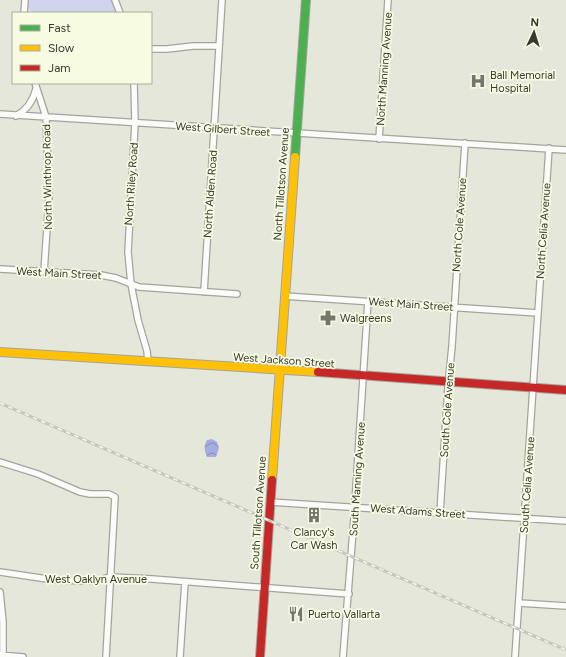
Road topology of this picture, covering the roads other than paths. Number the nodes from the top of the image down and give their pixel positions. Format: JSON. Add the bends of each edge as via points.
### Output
{"nodes":[{"id":1,"x":25,"y":0,"type":"edge"},
{"id":2,"x":115,"y":0,"type":"edge"},
{"id":3,"x":222,"y":0,"type":"edge"},
{"id":4,"x":306,"y":0,"type":"edge"},
{"id":5,"x":388,"y":0,"type":"edge"},
{"id":6,"x":24,"y":10,"type":"edge"},
{"id":7,"x":120,"y":12,"type":"edge"},
{"id":8,"x":219,"y":46,"type":"junction"},
{"id":9,"x":152,"y":49,"type":"edge"},
{"id":10,"x":134,"y":84,"type":"edge"},
{"id":11,"x":35,"y":86,"type":"edge"},
{"id":12,"x":0,"y":114,"type":"edge"},
{"id":13,"x":16,"y":116,"type":"junction"},
{"id":14,"x":46,"y":118,"type":"junction"},
{"id":15,"x":135,"y":123,"type":"junction"},
{"id":16,"x":214,"y":128,"type":"junction"},
{"id":17,"x":296,"y":133,"type":"junction"},
{"id":18,"x":379,"y":139,"type":"junction"},
{"id":19,"x":465,"y":143,"type":"junction"},
{"id":20,"x":549,"y":148,"type":"junction"},
{"id":21,"x":566,"y":150,"type":"edge"},
{"id":22,"x":0,"y":269,"type":"edge"},
{"id":23,"x":44,"y":272,"type":"junction"},
{"id":24,"x":131,"y":284,"type":"junction"},
{"id":25,"x":204,"y":292,"type":"junction"},
{"id":26,"x":237,"y":294,"type":"dead end"},
{"id":27,"x":284,"y":296,"type":"junction"},
{"id":28,"x":368,"y":301,"type":"junction"},
{"id":29,"x":455,"y":307,"type":"junction"},
{"id":30,"x":538,"y":313,"type":"junction"},
{"id":31,"x":0,"y":352,"type":"edge"},
{"id":32,"x":148,"y":361,"type":"junction"},
{"id":33,"x":278,"y":370,"type":"junction"},
{"id":34,"x":363,"y":376,"type":"junction"},
{"id":35,"x":448,"y":382,"type":"junction"},
{"id":36,"x":533,"y":388,"type":"junction"},
{"id":37,"x":566,"y":390,"type":"edge"},
{"id":38,"x":0,"y":464,"type":"edge"},
{"id":39,"x":270,"y":502,"type":"junction"},
{"id":40,"x":355,"y":508,"type":"junction"},
{"id":41,"x":440,"y":513,"type":"junction"},
{"id":42,"x":525,"y":518,"type":"junction"},
{"id":43,"x":566,"y":521,"type":"edge"},
{"id":44,"x":0,"y":572,"type":"edge"},
{"id":45,"x":112,"y":577,"type":"junction"},
{"id":46,"x":185,"y":582,"type":"junction"},
{"id":47,"x":264,"y":587,"type":"junction"},
{"id":48,"x":0,"y":592,"type":"edge"},
{"id":49,"x":348,"y":594,"type":"junction"},
{"id":50,"x":519,"y":603,"type":"junction"},
{"id":51,"x":566,"y":606,"type":"edge"},
{"id":52,"x":2,"y":656,"type":"edge"},
{"id":53,"x":23,"y":657,"type":"edge"},
{"id":54,"x":106,"y":657,"type":"edge"},
{"id":55,"x":180,"y":657,"type":"edge"},
{"id":56,"x":260,"y":657,"type":"edge"},
{"id":57,"x":343,"y":657,"type":"edge"},
{"id":58,"x":515,"y":657,"type":"edge"}],
"edges":[{"from":1,"to":6,"type":"street"},
{"from":2,"to":7,"type":"street"},
{"from":3,"to":8,"type":"street","name":"North Alden Road"},
{"from":4,"to":17,"type":"main road","name":"North Tillotson Avenue"},
{"from":5,"to":18,"type":"street","name":"North Manning Avenue"},
{"from":8,"to":9,"type":"street"},
{"from":8,"to":16,"type":"street","name":"North Alden Road"},
{"from":10,"to":15,"type":"street","name":"North Riley Road"},
{"from":11,"to":13,"type":"street","via":[[30,104]]},
{"from":11,"to":14,"type":"street","name":"North Winthrop Road"},
{"from":12,"to":13,"type":"street","name":"West Gilbert Street"},
{"from":13,"to":14,"type":"street","name":"West Gilbert Street"},
{"from":14,"to":15,"type":"street","name":"West Gilbert Street"},
{"from":14,"to":23,"type":"street","name":"North Winthrop Road","via":[[49,198]]},
{"from":15,"to":16,"type":"street","name":"West Gilbert Street"},
{"from":15,"to":24,"type":"street","name":"North Riley Road","via":[[128,225]]},
{"from":16,"to":17,"type":"street","name":"West Gilbert Street"},
{"from":16,"to":25,"type":"street","name":"North Alden Road"},
{"from":17,"to":18,"type":"street","name":"West Gilbert Street"},
{"from":17,"to":27,"type":"main road","name":"North Tillotson Avenue"},
{"from":18,"to":19,"type":"street","name":"West Gilbert Street"},
{"from":19,"to":20,"type":"street","name":"West Gilbert Street"},
{"from":19,"to":29,"type":"street","name":"North Cole Avenue"},
{"from":20,"to":21,"type":"street","name":"West Gilbert Street"},
{"from":20,"to":30,"type":"street","name":"North Celia Avenue"},
{"from":22,"to":23,"type":"street","name":"West Main Street"},
{"from":23,"to":24,"type":"street","name":"West Main Street","via":[[101,275]]},
{"from":24,"to":25,"type":"street","name":"West Main Street","via":[[139,287]]},
{"from":24,"to":32,"type":"street","name":"North Riley Road"},
{"from":25,"to":26,"type":"street","name":"West Main Street"},
{"from":27,"to":28,"type":"street","name":"West Main Street"},
{"from":27,"to":33,"type":"main road","name":"North Tillotson Avenue"},
{"from":28,"to":29,"type":"street","name":"West Main Street"},
{"from":28,"to":34,"type":"street","name":"South Manning Avenue"},
{"from":29,"to":30,"type":"street","name":"West Main Street"},
{"from":29,"to":35,"type":"street","name":"South Cole Avenue"},
{"from":30,"to":36,"type":"street","name":"South Celia Avenue"},
{"from":31,"to":32,"type":"main road","name":"West Jackson Street"},
{"from":32,"to":33,"type":"main road","name":"West Jackson Street"},
{"from":33,"to":34,"type":"main road","name":"West Jackson Street"},
{"from":33,"to":39,"type":"main road","name":"South Tillotson Avenue"},
{"from":34,"to":35,"type":"main road","name":"West Jackson Street"},
{"from":34,"to":40,"type":"street","name":"South Manning Avenue"},
{"from":35,"to":36,"type":"main road","name":"West Jackson Street"},
{"from":35,"to":41,"type":"street","name":"South Cole Avenue"},
{"from":36,"to":37,"type":"main road","name":"West Jackson Street"},
{"from":36,"to":42,"type":"street","name":"South Celia Avenue"},
{"from":38,"to":45,"type":"street","via":[[38,474],[80,492],[114,495],[116,499]]},
{"from":39,"to":40,"type":"street","name":"West Adams Street"},
{"from":39,"to":47,"type":"main road","name":"South Tillotson Avenue"},
{"from":40,"to":41,"type":"street","name":"West Adams Street"},
{"from":40,"to":49,"type":"street","name":"South Manning Avenue"},
{"from":41,"to":42,"type":"street","name":"West Adams Street"},
{"from":42,"to":43,"type":"street","name":"West Adams Street"},
{"from":42,"to":50,"type":"street","name":"South Celia Avenue"},
{"from":44,"to":45,"type":"street","name":"West Oaklyn Avenue","via":[[54,580],[95,581]]},
{"from":45,"to":46,"type":"street","name":"West Oaklyn Avenue"},
{"from":45,"to":54,"type":"street"},
{"from":46,"to":47,"type":"street","name":"West Oaklyn Avenue"},
{"from":46,"to":55,"type":"street"},
{"from":47,"to":49,"type":"street","name":"West Oaklyn Avenue"},
{"from":47,"to":56,"type":"main road","name":"South Tillotson Avenue"},
{"from":48,"to":52,"type":"street","via":[[3,622]]},
{"from":49,"to":57,"type":"street","name":"South Manning Avenue"},
{"from":50,"to":51,"type":"street"},
{"from":50,"to":58,"type":"street","name":"South Celia Avenue"},
{"from":52,"to":53,"type":"street"}]}
